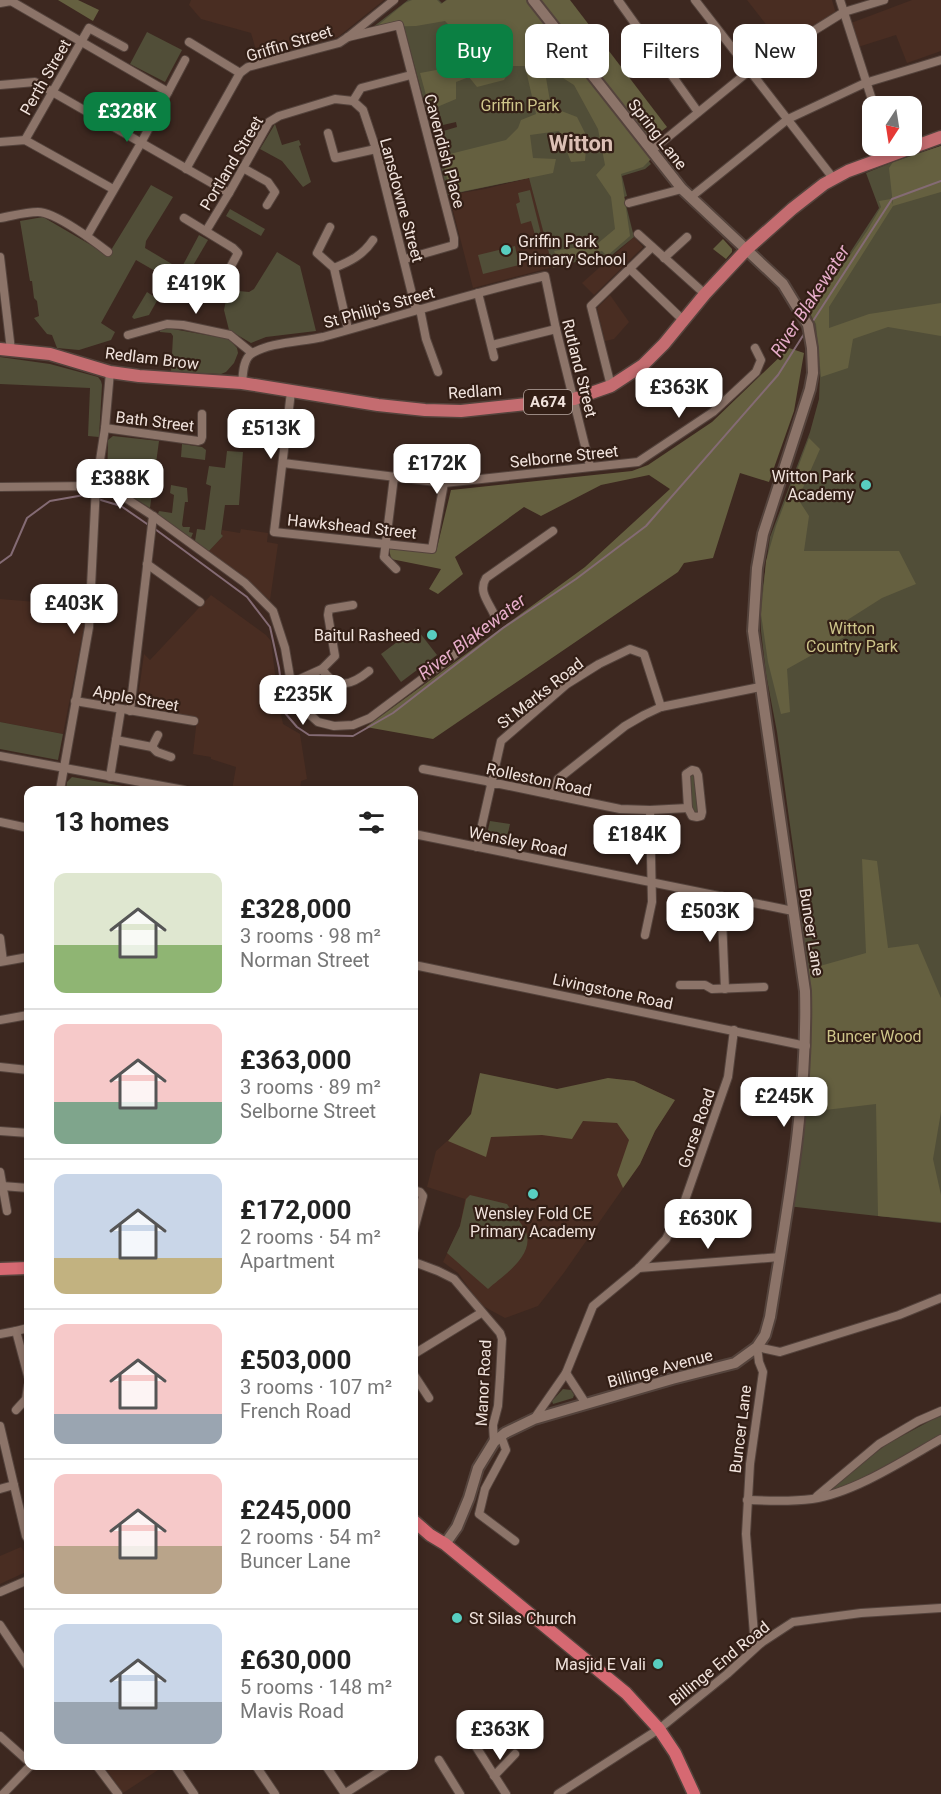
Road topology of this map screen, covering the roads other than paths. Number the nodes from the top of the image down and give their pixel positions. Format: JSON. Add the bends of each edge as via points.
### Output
{"nodes":[{"id":1,"x":394,"y":0,"type":"edge"},
{"id":2,"x":533,"y":0,"type":"edge"},
{"id":3,"x":618,"y":0,"type":"edge"},
{"id":4,"x":695,"y":0,"type":"edge"},
{"id":5,"x":840,"y":0,"type":"edge"},
{"id":6,"x":884,"y":0,"type":"edge"},
{"id":7,"x":0,"y":3,"type":"edge"},
{"id":8,"x":844,"y":12,"type":"junction"},
{"id":9,"x":388,"y":27,"type":"joint"},
{"id":10,"x":817,"y":28,"type":"edge"},
{"id":11,"x":348,"y":38,"type":"junction"},
{"id":12,"x":81,"y":41,"type":"junction"},
{"id":13,"x":189,"y":42,"type":"dead end"},
{"id":14,"x":124,"y":47,"type":"dead end"},
{"id":15,"x":733,"y":49,"type":"edge"},
{"id":16,"x":185,"y":60,"type":"dead end"},
{"id":17,"x":941,"y":60,"type":"edge"},
{"id":18,"x":240,"y":73,"type":"junction"},
{"id":19,"x":411,"y":75,"type":"junction"},
{"id":20,"x":739,"y":78,"type":"edge"},
{"id":21,"x":755,"y":78,"type":"edge"},
{"id":22,"x":865,"y":84,"type":"junction"},
{"id":23,"x":0,"y":86,"type":"edge"},
{"id":24,"x":52,"y":92,"type":"junction"},
{"id":25,"x":168,"y":92,"type":"junction"},
{"id":26,"x":870,"y":96,"type":"edge"},
{"id":27,"x":353,"y":101,"type":"junction"},
{"id":28,"x":698,"y":112,"type":"junction"},
{"id":29,"x":788,"y":119,"type":"junction"},
{"id":30,"x":328,"y":133,"type":"dead end"},
{"id":31,"x":941,"y":137,"type":"edge"},
{"id":32,"x":25,"y":140,"type":"junction"},
{"id":33,"x":0,"y":142,"type":"edge"},
{"id":34,"x":922,"y":142,"type":"edge"},
{"id":35,"x":141,"y":143,"type":"junction"},
{"id":36,"x":376,"y":149,"type":"junction"},
{"id":37,"x":651,"y":152,"type":"junction"},
{"id":38,"x":877,"y":156,"type":"edge"},
{"id":39,"x":243,"y":168,"type":"junction"},
{"id":40,"x":186,"y":169,"type":"junction"},
{"id":41,"x":833,"y":178,"type":"junction"},
{"id":42,"x":113,"y":189,"type":"junction"},
{"id":43,"x":682,"y":189,"type":"junction"},
{"id":44,"x":229,"y":194,"type":"junction"},
{"id":45,"x":691,"y":197,"type":"junction"},
{"id":46,"x":629,"y":203,"type":"dead end"},
{"id":47,"x":267,"y":206,"type":"dead end"},
{"id":48,"x":0,"y":218,"type":"edge"},
{"id":49,"x":184,"y":218,"type":"dead end"},
{"id":50,"x":330,"y":228,"type":"dead end"},
{"id":51,"x":206,"y":231,"type":"junction"},
{"id":52,"x":638,"y":234,"type":"dead end"},
{"id":53,"x":87,"y":236,"type":"junction"},
{"id":54,"x":687,"y":237,"type":"dead end"},
{"id":55,"x":373,"y":240,"type":"dead end"},
{"id":56,"x":652,"y":246,"type":"junction"},
{"id":57,"x":747,"y":249,"type":"junction"},
{"id":58,"x":108,"y":252,"type":"dead end"},
{"id":59,"x":0,"y":257,"type":"edge"},
{"id":60,"x":664,"y":258,"type":"junction"},
{"id":61,"x":405,"y":259,"type":"junction"},
{"id":62,"x":230,"y":268,"type":"dead end"},
{"id":63,"x":334,"y":268,"type":"junction"},
{"id":64,"x":630,"y":269,"type":"junction"},
{"id":65,"x":545,"y":276,"type":"joint"},
{"id":66,"x":478,"y":293,"type":"junction"},
{"id":67,"x":705,"y":294,"type":"junction"},
{"id":68,"x":418,"y":309,"type":"junction"},
{"id":69,"x":684,"y":321,"type":"junction"},
{"id":70,"x":556,"y":328,"type":"junction"},
{"id":71,"x":348,"y":329,"type":"junction"},
{"id":72,"x":128,"y":334,"type":"dead end"},
{"id":73,"x":492,"y":345,"type":"junction"},
{"id":74,"x":755,"y":348,"type":"dead end"},
{"id":75,"x":5,"y":350,"type":"edge"},
{"id":76,"x":252,"y":353,"type":"junction"},
{"id":77,"x":494,"y":357,"type":"dead end"},
{"id":78,"x":110,"y":372,"type":"junction"},
{"id":79,"x":438,"y":372,"type":"dead end"},
{"id":80,"x":242,"y":383,"type":"junction"},
{"id":81,"x":611,"y":386,"type":"junction"},
{"id":82,"x":291,"y":392,"type":"junction"},
{"id":83,"x":574,"y":399,"type":"junction"},
{"id":84,"x":202,"y":414,"type":"dead end"},
{"id":85,"x":105,"y":428,"type":"junction"},
{"id":86,"x":283,"y":463,"type":"junction"},
{"id":87,"x":590,"y":466,"type":"junction"},
{"id":88,"x":394,"y":477,"type":"junction"},
{"id":89,"x":444,"y":483,"type":"junction"},
{"id":90,"x":96,"y":486,"type":"junction"},
{"id":91,"x":0,"y":487,"type":"edge"},
{"id":92,"x":152,"y":519,"type":"junction"},
{"id":93,"x":553,"y":531,"type":"dead end"},
{"id":94,"x":385,"y":544,"type":"junction"},
{"id":95,"x":147,"y":564,"type":"junction"},
{"id":96,"x":396,"y":569,"type":"dead end"},
{"id":97,"x":200,"y":602,"type":"dead end"},
{"id":98,"x":353,"y":605,"type":"dead end"},
{"id":99,"x":322,"y":669,"type":"junction"},
{"id":100,"x":369,"y":671,"type":"dead end"},
{"id":101,"x":291,"y":683,"type":"junction"},
{"id":102,"x":760,"y":687,"type":"junction"},
{"id":103,"x":75,"y":701,"type":"junction"},
{"id":104,"x":661,"y":707,"type":"junction"},
{"id":105,"x":126,"y":710,"type":"junction"},
{"id":106,"x":194,"y":722,"type":"dead end"},
{"id":107,"x":158,"y":735,"type":"dead end"},
{"id":108,"x":116,"y":740,"type":"junction"},
{"id":109,"x":152,"y":747,"type":"junction"},
{"id":110,"x":0,"y":756,"type":"edge"},
{"id":111,"x":171,"y":757,"type":"dead end"},
{"id":112,"x":63,"y":768,"type":"junction"},
{"id":113,"x":423,"y":769,"type":"dead end"},
{"id":114,"x":110,"y":777,"type":"junction"},
{"id":115,"x":492,"y":784,"type":"junction"},
{"id":116,"x":61,"y":786,"type":"edge"},
{"id":117,"x":161,"y":786,"type":"edge"},
{"id":118,"x":552,"y":795,"type":"junction"},
{"id":119,"x":688,"y":808,"type":"junction"},
{"id":120,"x":650,"y":810,"type":"junction"},
{"id":121,"x":0,"y":822,"type":"edge"},
{"id":122,"x":24,"y":827,"type":"edge"},
{"id":123,"x":418,"y":835,"type":"edge"},
{"id":124,"x":477,"y":847,"type":"junction"},
{"id":125,"x":652,"y":881,"type":"junction"},
{"id":126,"x":721,"y":896,"type":"junction"},
{"id":127,"x":793,"y":911,"type":"junction"},
{"id":128,"x":645,"y":935,"type":"dead end"},
{"id":129,"x":0,"y":938,"type":"edge"},
{"id":130,"x":24,"y":958,"type":"edge"},
{"id":131,"x":1,"y":962,"type":"edge"},
{"id":132,"x":418,"y":966,"type":"edge"},
{"id":133,"x":681,"y":985,"type":"dead end"},
{"id":134,"x":764,"y":987,"type":"dead end"},
{"id":135,"x":725,"y":989,"type":"junction"},
{"id":136,"x":24,"y":1016,"type":"edge"},
{"id":137,"x":0,"y":1020,"type":"edge"},
{"id":138,"x":734,"y":1030,"type":"junction"},
{"id":139,"x":806,"y":1046,"type":"junction"},
{"id":140,"x":0,"y":1067,"type":"edge"},
{"id":141,"x":24,"y":1070,"type":"edge"},
{"id":142,"x":0,"y":1131,"type":"edge"},
{"id":143,"x":24,"y":1133,"type":"edge"},
{"id":144,"x":0,"y":1172,"type":"edge"},
{"id":145,"x":3,"y":1186,"type":"junction"},
{"id":146,"x":24,"y":1188,"type":"edge"},
{"id":147,"x":418,"y":1191,"type":"edge"},
{"id":148,"x":7,"y":1211,"type":"dead end"},
{"id":149,"x":418,"y":1217,"type":"edge"},
{"id":150,"x":780,"y":1257,"type":"junction"},
{"id":151,"x":418,"y":1264,"type":"edge"},
{"id":152,"x":24,"y":1268,"type":"edge"},
{"id":153,"x":639,"y":1268,"type":"junction"},
{"id":154,"x":0,"y":1269,"type":"edge"},
{"id":155,"x":941,"y":1298,"type":"edge"},
{"id":156,"x":483,"y":1315,"type":"junction"},
{"id":157,"x":24,"y":1329,"type":"edge"},
{"id":158,"x":16,"y":1331,"type":"junction"},
{"id":159,"x":0,"y":1334,"type":"edge"},
{"id":160,"x":757,"y":1347,"type":"junction"},
{"id":161,"x":418,"y":1352,"type":"edge"},
{"id":162,"x":24,"y":1361,"type":"edge"},
{"id":163,"x":566,"y":1373,"type":"junction"},
{"id":164,"x":418,"y":1381,"type":"edge"},
{"id":165,"x":429,"y":1398,"type":"dead end"},
{"id":166,"x":24,"y":1401,"type":"edge"},
{"id":167,"x":586,"y":1404,"type":"junction"},
{"id":168,"x":16,"y":1410,"type":"dead end"},
{"id":169,"x":941,"y":1411,"type":"edge"},
{"id":170,"x":534,"y":1419,"type":"junction"},
{"id":171,"x":0,"y":1426,"type":"edge"},
{"id":172,"x":497,"y":1439,"type":"junction"},
{"id":173,"x":941,"y":1439,"type":"edge"},
{"id":174,"x":14,"y":1485,"type":"junction"},
{"id":175,"x":0,"y":1489,"type":"edge"},
{"id":176,"x":813,"y":1499,"type":"junction"},
{"id":177,"x":747,"y":1500,"type":"junction"},
{"id":178,"x":24,"y":1505,"type":"edge"},
{"id":179,"x":19,"y":1506,"type":"junction"},
{"id":180,"x":418,"y":1524,"type":"edge"},
{"id":181,"x":24,"y":1527,"type":"edge"},
{"id":182,"x":515,"y":1541,"type":"dead end"},
{"id":183,"x":445,"y":1544,"type":"junction"},
{"id":184,"x":24,"y":1582,"type":"edge"},
{"id":185,"x":0,"y":1592,"type":"edge"},
{"id":186,"x":941,"y":1608,"type":"edge"},
{"id":187,"x":0,"y":1625,"type":"edge"},
{"id":188,"x":761,"y":1643,"type":"junction"},
{"id":189,"x":24,"y":1661,"type":"edge"},
{"id":190,"x":659,"y":1729,"type":"junction"},
{"id":191,"x":0,"y":1736,"type":"edge"},
{"id":192,"x":473,"y":1742,"type":"dead end"},
{"id":193,"x":515,"y":1754,"type":"dead end"},
{"id":194,"x":24,"y":1758,"type":"edge"},
{"id":195,"x":439,"y":1761,"type":"dead end"},
{"id":196,"x":24,"y":1769,"type":"edge"},
{"id":197,"x":100,"y":1770,"type":"edge"},
{"id":198,"x":178,"y":1770,"type":"edge"},
{"id":199,"x":259,"y":1770,"type":"edge"},
{"id":200,"x":329,"y":1770,"type":"edge"},
{"id":201,"x":382,"y":1770,"type":"edge"},
{"id":202,"x":494,"y":1776,"type":"junction"},
{"id":203,"x":571,"y":1791,"type":"edge"},
{"id":204,"x":3,"y":1794,"type":"edge"},
{"id":205,"x":118,"y":1794,"type":"edge"},
{"id":206,"x":194,"y":1794,"type":"edge"},
{"id":207,"x":275,"y":1794,"type":"edge"},
{"id":208,"x":345,"y":1794,"type":"edge"},
{"id":209,"x":460,"y":1794,"type":"edge"},
{"id":210,"x":506,"y":1794,"type":"edge"},
{"id":211,"x":558,"y":1794,"type":"edge"},
{"id":212,"x":694,"y":1794,"type":"edge"}],
"edges":[{"from":1,"to":11,"type":"street","name":"Griffin Street"},
{"from":2,"to":37,"type":"main road","name":"Spring Lane"},
{"from":3,"to":28,"type":"street"},
{"from":4,"to":15,"type":"street"},
{"from":5,"to":8,"type":"street"},
{"from":6,"to":8,"type":"street"},
{"from":7,"to":12,"type":"street","via":[[11,1]]},
{"from":8,"to":10,"type":"street"},
{"from":8,"to":22,"type":"street"},
{"from":9,"to":11,"type":"street","name":"Griffin Street"},
{"from":9,"to":19,"type":"street","name":"Cavendish Place","via":[[399,25]]},
{"from":11,"to":18,"type":"street","name":"Griffin Street","via":[[248,67]]},
{"from":12,"to":14,"type":"street","name":"Perth Street","via":[[89,28]]},
{"from":12,"to":24,"type":"street","name":"Perth Street"},
{"from":12,"to":25,"type":"street"},
{"from":13,"to":18,"type":"street"},
{"from":16,"to":25,"type":"street"},
{"from":17,"to":22,"type":"street"},
{"from":18,"to":40,"type":"street","name":"Griffin Street"},
{"from":19,"to":27,"type":"street","via":[[361,88]]},
{"from":19,"to":61,"type":"street","name":"Cavendish Place","via":[[454,245]]},
{"from":20,"to":28,"type":"street"},
{"from":21,"to":29,"type":"street"},
{"from":22,"to":26,"type":"street"},
{"from":22,"to":29,"type":"street"},
{"from":23,"to":24,"type":"street","via":[[35,82]]},
{"from":24,"to":32,"type":"street","name":"Perth Street"},
{"from":24,"to":35,"type":"street"},
{"from":25,"to":35,"type":"street"},
{"from":27,"to":36,"type":"street","name":"Lansdowne Street","via":[[363,110]]},
{"from":27,"to":39,"type":"street","name":"Portland Street","via":[[335,99],[269,122]]},
{"from":28,"to":37,"type":"street"},
{"from":29,"to":41,"type":"street"},
{"from":29,"to":45,"type":"street"},
{"from":30,"to":36,"type":"street","via":[[334,158]]},
{"from":31,"to":34,"type":"main road","number":"A674"},
{"from":32,"to":33,"type":"street"},
{"from":32,"to":42,"type":"street"},
{"from":35,"to":40,"type":"street"},
{"from":35,"to":42,"type":"street"},
{"from":36,"to":61,"type":"street","name":"Lansdowne Street"},
{"from":37,"to":43,"type":"main road","name":"Spring Lane"},
{"from":38,"to":41,"type":"main road","number":"A674"},
{"from":39,"to":44,"type":"street","name":"Portland Street"},
{"from":39,"to":47,"type":"street","via":[[268,182],[274,192]]},
{"from":40,"to":44,"type":"street"},
{"from":41,"to":57,"type":"main road","number":"A674"},
{"from":42,"to":53,"type":"street"},
{"from":43,"to":45,"type":"main road","name":"Spring Lane"},
{"from":43,"to":46,"type":"street"},
{"from":44,"to":51,"type":"street","name":"Portland Street"},
{"from":45,"to":57,"type":"main road","name":"Spring Lane"},
{"from":48,"to":53,"type":"street","via":[[40,212]]},
{"from":49,"to":51,"type":"street"},
{"from":50,"to":63,"type":"street","via":[[316,253]]},
{"from":51,"to":62,"type":"street","via":[[237,253]]},
{"from":52,"to":56,"type":"street"},
{"from":53,"to":58,"type":"street"},
{"from":54,"to":60,"type":"street"},
{"from":55,"to":63,"type":"street","via":[[356,259]]},
{"from":56,"to":60,"type":"street"},
{"from":56,"to":64,"type":"street"},
{"from":57,"to":67,"type":"main road","name":"Redlam","number":"A674"},
{"from":57,"to":102,"type":"main road","name":"Buncer Lane","via":[[783,284],[808,325],[813,373],[757,568],[753,631]]},
{"from":59,"to":75,"type":"street"},
{"from":60,"to":67,"type":"street"},
{"from":61,"to":68,"type":"street","name":"Lansdowne Street"},
{"from":63,"to":71,"type":"street"},
{"from":64,"to":69,"type":"street"},
{"from":64,"to":81,"type":"street","via":[[591,306]]},
{"from":65,"to":66,"type":"street","name":"St Philip's Street"},
{"from":65,"to":70,"type":"street","name":"Rutland Street"},
{"from":66,"to":68,"type":"street","name":"St Philip's Street"},
{"from":66,"to":73,"type":"street"},
{"from":67,"to":69,"type":"main road","name":"Redlam","number":"A674"},
{"from":68,"to":71,"type":"street","name":"St Philip's Street"},
{"from":68,"to":79,"type":"street","name":"Lansdowne Street"},
{"from":69,"to":81,"type":"main road","name":"Redlam","number":"A674","via":[[643,365]]},
{"from":70,"to":73,"type":"street"},
{"from":70,"to":83,"type":"street","name":"Rutland Street"},
{"from":71,"to":76,"type":"street","name":"St Philip's Street"},
{"from":72,"to":76,"type":"street","via":[[167,324],[183,325],[230,334]]},
{"from":73,"to":77,"type":"street"},
{"from":74,"to":87,"type":"street","name":"Selborne Street","via":[[760,360],[756,372],[712,412],[638,462]]},
{"from":75,"to":78,"type":"main road","name":"Redlam Brow","number":"A674","via":[[50,354]]},
{"from":76,"to":80,"type":"street","via":[[246,359]]},
{"from":78,"to":80,"type":"main road","name":"Redlam Brow","number":"A674"},
{"from":78,"to":85,"type":"street"},
{"from":80,"to":82,"type":"main road","name":"Redlam Brow","number":"A674"},
{"from":81,"to":83,"type":"main road","name":"Redlam","number":"A674"},
{"from":82,"to":83,"type":"main road","name":"Redlam","number":"A674","via":[[378,405],[461,411]]},
{"from":82,"to":86,"type":"street"},
{"from":83,"to":87,"type":"street","name":"Rutland Street"},
{"from":84,"to":85,"type":"street","name":"Bath Street","via":[[201,440]]},
{"from":85,"to":90,"type":"street"},
{"from":86,"to":88,"type":"street","name":"Selborne Street"},
{"from":86,"to":94,"type":"street","name":"Hawkshead Street","via":[[274,532]]},
{"from":87,"to":89,"type":"street","name":"Selborne Street"},
{"from":88,"to":89,"type":"street","name":"Selborne Street"},
{"from":88,"to":94,"type":"street"},
{"from":89,"to":94,"type":"street","name":"Hawkshead Street","via":[[432,549]]},
{"from":90,"to":91,"type":"street"},
{"from":90,"to":92,"type":"street","via":[[115,492]]},
{"from":90,"to":103,"type":"street","via":[[89,627]]},
{"from":92,"to":95,"type":"street"},
{"from":92,"to":101,"type":"street","via":[[245,583],[273,610]]},
{"from":93,"to":101,"type":"street","via":[[486,578],[483,596],[496,619],[492,625],[370,718],[353,725],[318,722],[297,699]]},
{"from":94,"to":96,"type":"street","via":[[384,557]]},
{"from":95,"to":97,"type":"street"},
{"from":95,"to":105,"type":"street"},
{"from":98,"to":99,"type":"street","via":[[328,605],[335,656]]},
{"from":99,"to":100,"type":"street","via":[[328,678],[343,685]]},
{"from":99,"to":101,"type":"street"},
{"from":102,"to":104,"type":"street"},
{"from":102,"to":127,"type":"main road","name":"Buncer Lane"},
{"from":103,"to":105,"type":"street","name":"Apple Street"},
{"from":103,"to":112,"type":"street"},
{"from":104,"to":115,"type":"street","name":"St Marks Road","via":[[644,654],[630,650],[599,664],[567,684],[501,741]]},
{"from":104,"to":118,"type":"street","via":[[625,726],[591,751],[558,779]]},
{"from":105,"to":106,"type":"street","name":"Apple Street"},
{"from":105,"to":108,"type":"street"},
{"from":107,"to":109,"type":"street"},
{"from":108,"to":109,"type":"street"},
{"from":108,"to":114,"type":"street"},
{"from":109,"to":111,"type":"street"},
{"from":110,"to":112,"type":"street"},
{"from":112,"to":114,"type":"street"},
{"from":112,"to":116,"type":"street"},
{"from":113,"to":115,"type":"street","name":"Rolleston Road"},
{"from":114,"to":117,"type":"street"},
{"from":115,"to":118,"type":"street","name":"Rolleston Road"},
{"from":115,"to":124,"type":"street","name":"St Marks Road"},
{"from":118,"to":120,"type":"street","name":"Rolleston Road","via":[[620,809]]},
{"from":119,"to":119,"type":"street","name":"Rolleston Road","via":[[686,774],[694,770],[698,774],[702,814],[692,816]]},
{"from":119,"to":120,"type":"street","name":"Rolleston Road"},
{"from":120,"to":125,"type":"street"},
{"from":121,"to":122,"type":"street"},
{"from":123,"to":124,"type":"street","name":"Wensley Road"},
{"from":124,"to":125,"type":"street","name":"Wensley Road"},
{"from":125,"to":126,"type":"street","name":"Wensley Road"},
{"from":125,"to":128,"type":"street"},
{"from":126,"to":127,"type":"street","name":"Wensley Road"},
{"from":126,"to":135,"type":"street"},
{"from":127,"to":139,"type":"main road","name":"Buncer Lane","via":[[806,992]]},
{"from":129,"to":131,"type":"street"},
{"from":130,"to":131,"type":"street"},
{"from":132,"to":138,"type":"street","name":"Livingstone Road"},
{"from":133,"to":135,"type":"street"},
{"from":134,"to":135,"type":"street"},
{"from":136,"to":137,"type":"street"},
{"from":138,"to":139,"type":"street","name":"Livingstone Road"},
{"from":138,"to":153,"type":"street","name":"Gorse Road","via":[[728,1077],[685,1200],[666,1239]]},
{"from":139,"to":150,"type":"main road","name":"Buncer Lane"},
{"from":140,"to":141,"type":"street"},
{"from":142,"to":143,"type":"street"},
{"from":144,"to":145,"type":"street"},
{"from":145,"to":146,"type":"street"},
{"from":145,"to":148,"type":"street"},
{"from":147,"to":149,"type":"street","via":[[423,1196]]},
{"from":150,"to":153,"type":"street"},
{"from":150,"to":160,"type":"main road","name":"Buncer Lane","via":[[770,1317]]},
{"from":151,"to":156,"type":"street","name":"Manor Road","via":[[454,1279]]},
{"from":152,"to":154,"type":"highway"},
{"from":153,"to":163,"type":"street","name":"Gorse Road","via":[[593,1306]]},
{"from":155,"to":160,"type":"street","via":[[780,1352]]},
{"from":156,"to":161,"type":"street"},
{"from":156,"to":172,"type":"street","name":"Manor Road","via":[[502,1339],[493,1425]]},
{"from":157,"to":158,"type":"street"},
{"from":158,"to":159,"type":"street"},
{"from":158,"to":162,"type":"street"},
{"from":160,"to":167,"type":"main road","name":"Billinge Avenue","via":[[735,1363]]},
{"from":160,"to":177,"type":"street","name":"Buncer Lane","via":[[763,1371]]},
{"from":163,"to":167,"type":"street"},
{"from":163,"to":170,"type":"street","name":"Gorse Road"},
{"from":164,"to":165,"type":"street"},
{"from":166,"to":168,"type":"street"},
{"from":167,"to":170,"type":"main road","name":"Billinge Avenue"},
{"from":169,"to":176,"type":"street","via":[[879,1444]]},
{"from":170,"to":172,"type":"main road","name":"Billinge Avenue"},
{"from":171,"to":174,"type":"street"},
{"from":172,"to":182,"type":"street","name":"Manor Road","via":[[506,1450],[485,1489],[479,1514]]},
{"from":172,"to":183,"type":"main road","name":"Billinge Avenue","via":[[477,1468],[457,1527]]},
{"from":173,"to":176,"type":"street","via":[[860,1484]]},
{"from":174,"to":175,"type":"street"},
{"from":174,"to":179,"type":"street"},
{"from":176,"to":177,"type":"street"},
{"from":177,"to":188,"type":"street","name":"Buncer Lane","via":[[751,1610],[754,1634]]},
{"from":178,"to":179,"type":"street"},
{"from":179,"to":181,"type":"street"},
{"from":180,"to":183,"type":"highway"},
{"from":183,"to":190,"type":"highway","via":[[626,1693]]},
{"from":184,"to":185,"type":"street"},
{"from":186,"to":188,"type":"street","name":"Billinge End Road","via":[[793,1622]]},
{"from":187,"to":189,"type":"street"},
{"from":188,"to":190,"type":"street","name":"Billinge End Road"},
{"from":190,"to":203,"type":"street","name":"Billinge End Road"},
{"from":190,"to":212,"type":"highway"},
{"from":191,"to":194,"type":"street"},
{"from":192,"to":202,"type":"street"},
{"from":193,"to":202,"type":"street"},
{"from":195,"to":209,"type":"street"},
{"from":196,"to":204,"type":"street"},
{"from":197,"to":205,"type":"street"},
{"from":198,"to":206,"type":"street"},
{"from":199,"to":207,"type":"street"},
{"from":200,"to":208,"type":"street"},
{"from":201,"to":208,"type":"street"},
{"from":202,"to":210,"type":"street"},
{"from":203,"to":211,"type":"street","name":"Billinge End Road"}]}
